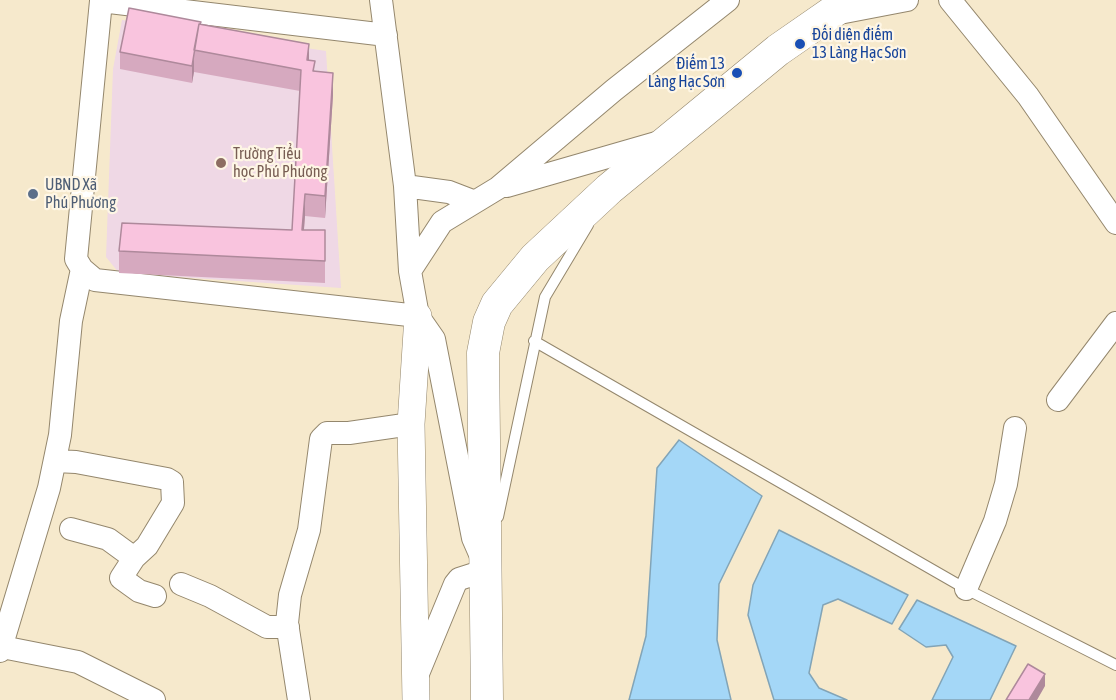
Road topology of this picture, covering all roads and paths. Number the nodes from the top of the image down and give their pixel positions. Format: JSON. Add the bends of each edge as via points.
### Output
{"nodes":[{"id":1,"x":99,"y":0,"type":"edge"},
{"id":2,"x":381,"y":0,"type":"edge"},
{"id":3,"x":728,"y":0,"type":"edge"},
{"id":4,"x":907,"y":0,"type":"edge"},
{"id":5,"x":950,"y":0,"type":"edge"},
{"id":6,"x":837,"y":8,"type":"edge"},
{"id":7,"x":386,"y":35,"type":"junction"},
{"id":8,"x":670,"y":139,"type":"junction"},
{"id":9,"x":405,"y":186,"type":"junction"},
{"id":10,"x":498,"y":188,"type":"junction"},
{"id":11,"x":609,"y":189,"type":"junction"},
{"id":12,"x":475,"y":202,"type":"junction"},
{"id":13,"x":1116,"y":223,"type":"edge"},
{"id":14,"x":82,"y":269,"type":"junction"},
{"id":15,"x":410,"y":271,"type":"junction"},
{"id":16,"x":418,"y":316,"type":"junction"},
{"id":17,"x":1116,"y":323,"type":"edge"},
{"id":18,"x":534,"y":341,"type":"junction"},
{"id":19,"x":1058,"y":400,"type":"dead end"},
{"id":20,"x":411,"y":424,"type":"junction"},
{"id":21,"x":1015,"y":428,"type":"dead end"},
{"id":22,"x":55,"y":461,"type":"junction"},
{"id":23,"x":71,"y":529,"type":"dead end"},
{"id":24,"x":134,"y":558,"type":"junction"},
{"id":25,"x":487,"y":570,"type":"junction"},
{"id":26,"x":181,"y":584,"type":"dead end"},
{"id":27,"x":966,"y":589,"type":"junction"},
{"id":28,"x":155,"y":596,"type":"dead end"},
{"id":29,"x":288,"y":627,"type":"junction"},
{"id":30,"x":1,"y":649,"type":"edge"},
{"id":31,"x":1116,"y":665,"type":"edge"},
{"id":32,"x":416,"y":689,"type":"edge"},
{"id":33,"x":154,"y":700,"type":"edge"},
{"id":34,"x":299,"y":700,"type":"edge"},
{"id":35,"x":487,"y":700,"type":"edge"}],
"edges":[{"from":1,"to":7,"type":"street"},
{"from":1,"to":14,"type":"street","via":[[76,259]]},
{"from":2,"to":7,"type":"street"},
{"from":3,"to":10,"type":"street"},
{"from":4,"to":6,"type":"street"},
{"from":5,"to":13,"type":"street","via":[[1028,96]]},
{"from":6,"to":8,"type":"main road","via":[[778,50]]},
{"from":7,"to":9,"type":"street"},
{"from":8,"to":10,"type":"street"},
{"from":8,"to":11,"type":"main road"},
{"from":9,"to":12,"type":"street","via":[[449,192]]},
{"from":9,"to":15,"type":"street"},
{"from":10,"to":12,"type":"street"},
{"from":11,"to":18,"type":"lane","via":[[545,297]]},
{"from":11,"to":25,"type":"main road","via":[[512,284],[489,322],[483,353]]},
{"from":12,"to":15,"type":"street","via":[[442,222]]},
{"from":14,"to":16,"type":"street","via":[[95,280]]},
{"from":14,"to":22,"type":"street","via":[[71,321]]},
{"from":15,"to":16,"type":"street"},
{"from":16,"to":20,"type":"street"},
{"from":16,"to":25,"type":"street","via":[[434,339],[473,538]]},
{"from":17,"to":19,"type":"street"},
{"from":18,"to":25,"type":"lane"},
{"from":18,"to":27,"type":"lane"},
{"from":20,"to":29,"type":"street","via":[[349,433],[327,432],[321,439],[309,530],[290,595]]},
{"from":20,"to":32,"type":"street"},
{"from":21,"to":27,"type":"street","via":[[995,521]]},
{"from":22,"to":24,"type":"street","via":[[172,482],[173,503],[147,546]]},
{"from":22,"to":30,"type":"street"},
{"from":23,"to":24,"type":"street","via":[[108,539]]},
{"from":24,"to":28,"type":"street","via":[[122,580]]},
{"from":25,"to":32,"type":"street","via":[[455,584]]},
{"from":25,"to":35,"type":"main road"},
{"from":26,"to":29,"type":"street","via":[[267,627]]},
{"from":27,"to":31,"type":"lane"},
{"from":29,"to":34,"type":"street"},
{"from":30,"to":33,"type":"street","via":[[78,662]]}]}
